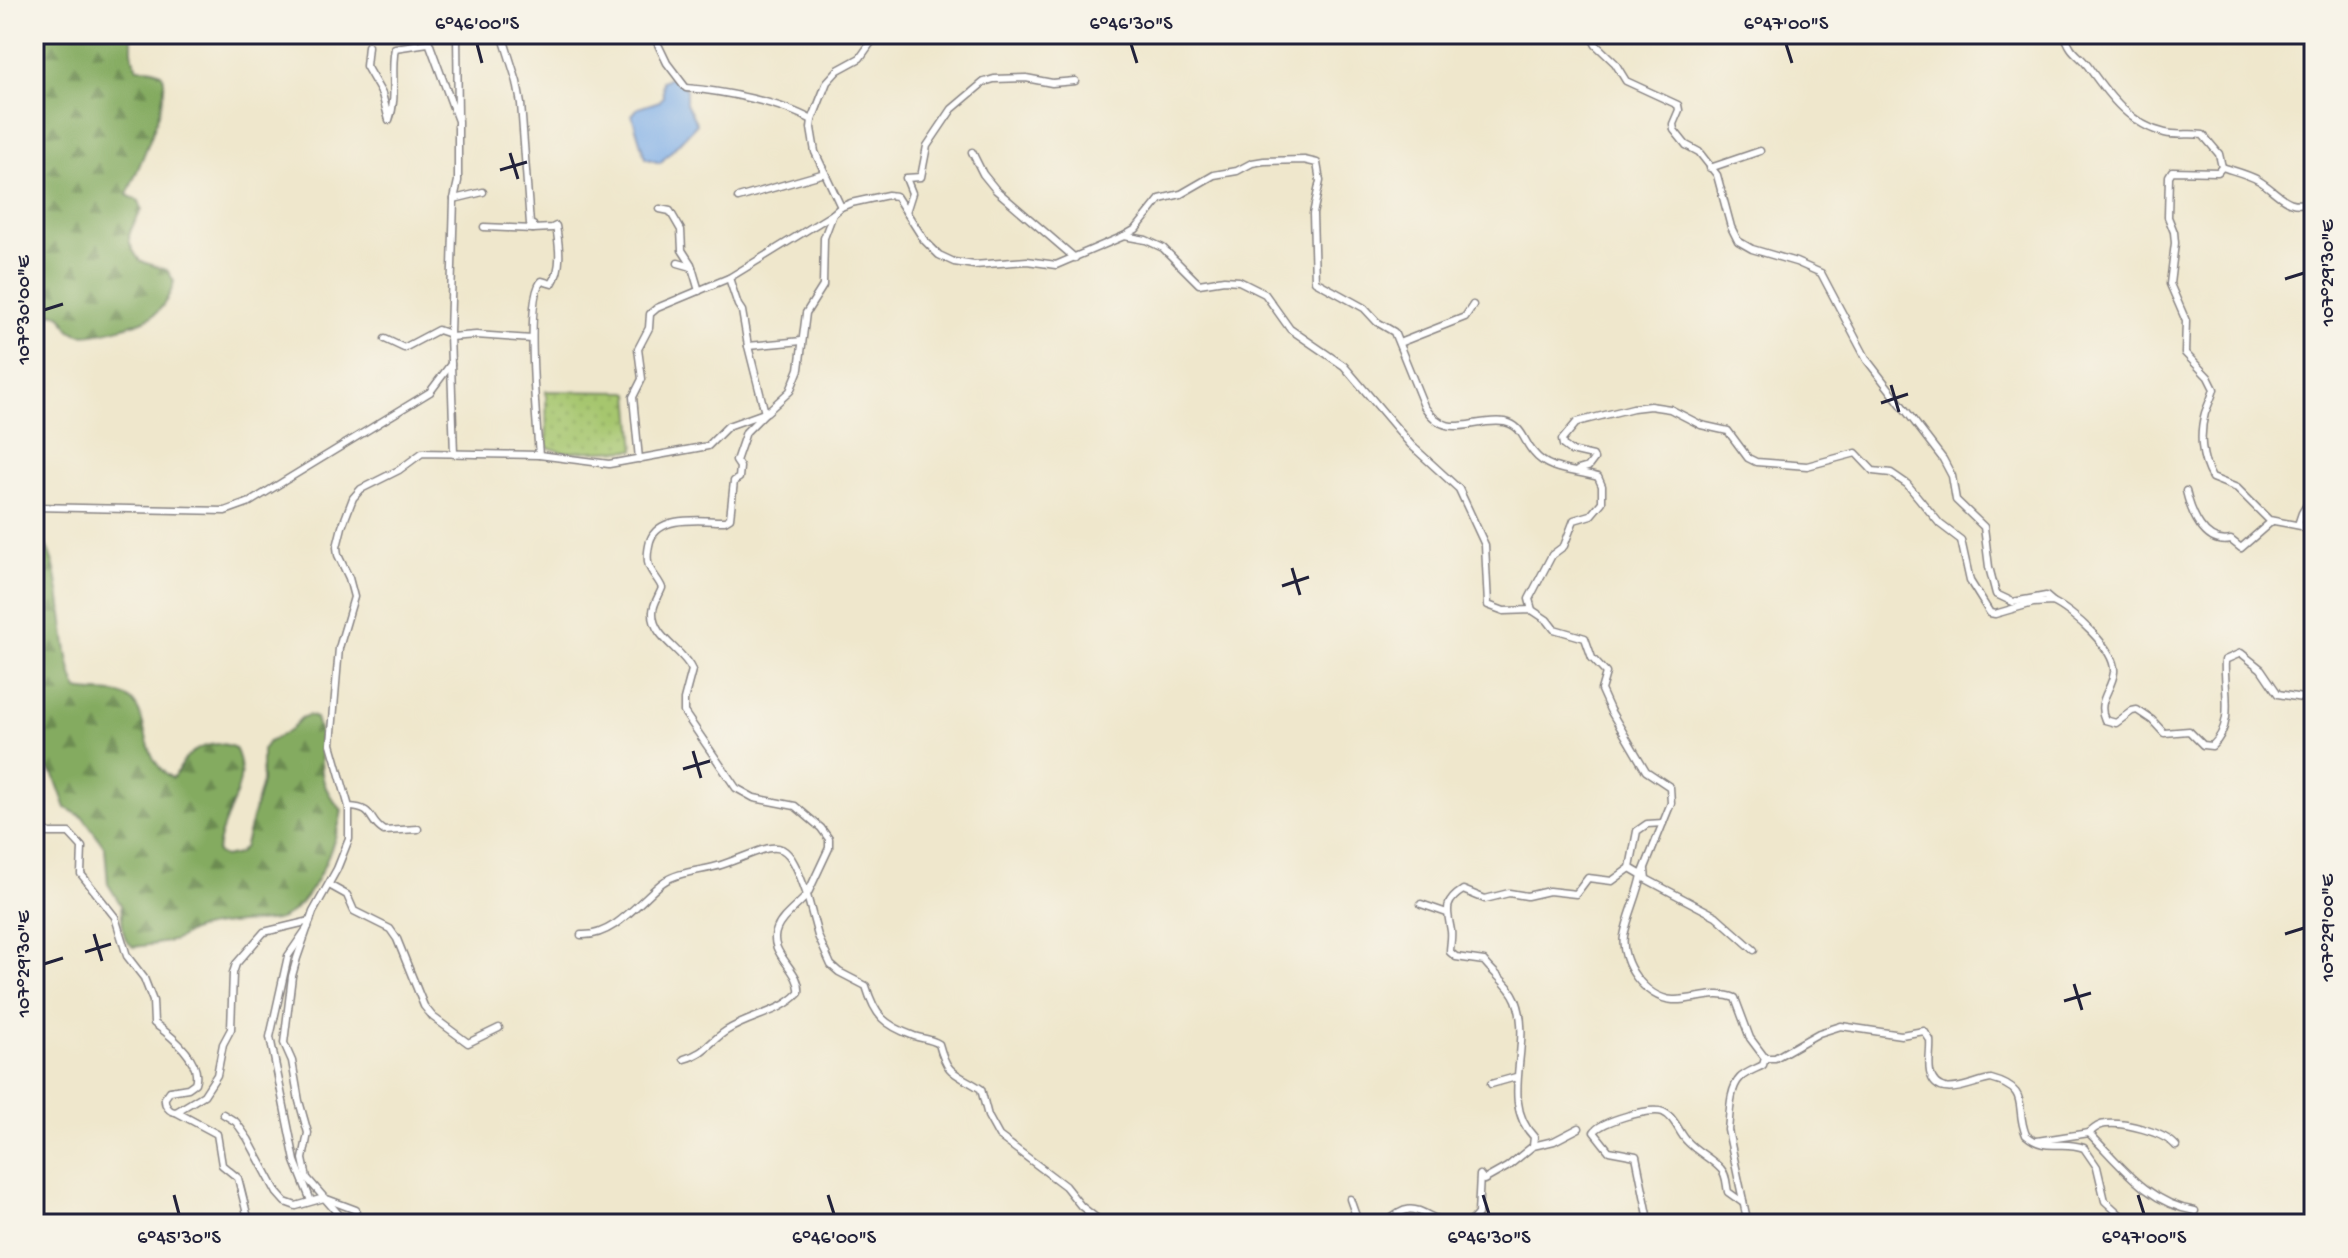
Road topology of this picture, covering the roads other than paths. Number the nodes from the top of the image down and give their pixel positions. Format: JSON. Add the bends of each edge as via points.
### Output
{"nodes":[{"id":1,"x":426,"y":34,"type":"edge"},
{"id":2,"x":457,"y":34,"type":"edge"},
{"id":3,"x":502,"y":34,"type":"edge"},
{"id":4,"x":653,"y":34,"type":"edge"},
{"id":5,"x":877,"y":34,"type":"edge"},
{"id":6,"x":1590,"y":34,"type":"edge"},
{"id":7,"x":2065,"y":34,"type":"edge"},
{"id":8,"x":428,"y":43,"type":"junction"},
{"id":9,"x":368,"y":46,"type":"dead end"},
{"id":10,"x":1075,"y":81,"type":"dead end"},
{"id":11,"x":812,"y":120,"type":"junction"},
{"id":12,"x":458,"y":121,"type":"junction"},
{"id":13,"x":1760,"y":151,"type":"dead end"},
{"id":14,"x":972,"y":152,"type":"dead end"},
{"id":15,"x":2222,"y":167,"type":"junction"},
{"id":16,"x":1710,"y":168,"type":"junction"},
{"id":17,"x":825,"y":173,"type":"junction"},
{"id":18,"x":483,"y":192,"type":"dead end"},
{"id":19,"x":738,"y":198,"type":"dead end"},
{"id":20,"x":454,"y":199,"type":"junction"},
{"id":21,"x":2314,"y":201,"type":"edge"},
{"id":22,"x":841,"y":207,"type":"junction"},
{"id":23,"x":660,"y":209,"type":"dead end"},
{"id":24,"x":906,"y":212,"type":"junction"},
{"id":25,"x":833,"y":214,"type":"junction"},
{"id":26,"x":484,"y":227,"type":"dead end"},
{"id":27,"x":533,"y":229,"type":"junction"},
{"id":28,"x":1124,"y":236,"type":"junction"},
{"id":29,"x":1075,"y":258,"type":"junction"},
{"id":30,"x":678,"y":263,"type":"dead end"},
{"id":31,"x":692,"y":267,"type":"junction"},
{"id":32,"x":729,"y":278,"type":"junction"},
{"id":33,"x":699,"y":291,"type":"junction"},
{"id":34,"x":1473,"y":305,"type":"dead end"},
{"id":35,"x":450,"y":335,"type":"junction"},
{"id":36,"x":385,"y":339,"type":"dead end"},
{"id":37,"x":532,"y":339,"type":"junction"},
{"id":38,"x":802,"y":341,"type":"junction"},
{"id":39,"x":1399,"y":343,"type":"junction"},
{"id":40,"x":748,"y":346,"type":"junction"},
{"id":41,"x":451,"y":364,"type":"junction"},
{"id":42,"x":765,"y":413,"type":"junction"},
{"id":43,"x":454,"y":454,"type":"junction"},
{"id":44,"x":539,"y":455,"type":"junction"},
{"id":45,"x":639,"y":459,"type":"junction"},
{"id":46,"x":1578,"y":470,"type":"junction"},
{"id":47,"x":2186,"y":491,"type":"dead end"},
{"id":48,"x":2314,"y":493,"type":"edge"},
{"id":49,"x":34,"y":507,"type":"edge"},
{"id":50,"x":2272,"y":521,"type":"junction"},
{"id":51,"x":2298,"y":525,"type":"junction"},
{"id":52,"x":2314,"y":535,"type":"edge"},
{"id":53,"x":2053,"y":602,"type":"junction"},
{"id":54,"x":1532,"y":610,"type":"junction"},
{"id":55,"x":2314,"y":710,"type":"edge"},
{"id":56,"x":34,"y":795,"type":"edge"},
{"id":57,"x":349,"y":807,"type":"junction"},
{"id":58,"x":1663,"y":823,"type":"junction"},
{"id":59,"x":418,"y":829,"type":"dead end"},
{"id":60,"x":1648,"y":859,"type":"junction"},
{"id":61,"x":1630,"y":868,"type":"junction"},
{"id":62,"x":1642,"y":875,"type":"junction"},
{"id":63,"x":329,"y":885,"type":"junction"},
{"id":64,"x":807,"y":895,"type":"junction"},
{"id":65,"x":1421,"y":904,"type":"dead end"},
{"id":66,"x":1447,"y":913,"type":"junction"},
{"id":67,"x":310,"y":923,"type":"junction"},
{"id":68,"x":581,"y":935,"type":"dead end"},
{"id":69,"x":1754,"y":950,"type":"dead end"},
{"id":70,"x":499,"y":1028,"type":"dead end"},
{"id":71,"x":1765,"y":1058,"type":"junction"},
{"id":72,"x":684,"y":1059,"type":"dead end"},
{"id":73,"x":1516,"y":1077,"type":"junction"},
{"id":74,"x":1491,"y":1084,"type":"dead end"},
{"id":75,"x":176,"y":1112,"type":"junction"},
{"id":76,"x":223,"y":1114,"type":"dead end"},
{"id":77,"x":1579,"y":1128,"type":"dead end"},
{"id":78,"x":2089,"y":1133,"type":"junction"},
{"id":79,"x":2033,"y":1141,"type":"junction"},
{"id":80,"x":1533,"y":1146,"type":"junction"},
{"id":81,"x":2176,"y":1146,"type":"dead end"},
{"id":82,"x":324,"y":1198,"type":"junction"},
{"id":83,"x":1350,"y":1199,"type":"dead end"},
{"id":84,"x":311,"y":1201,"type":"junction"},
{"id":85,"x":1742,"y":1202,"type":"junction"},
{"id":86,"x":356,"y":1210,"type":"dead end"},
{"id":87,"x":2195,"y":1211,"type":"dead end"},
{"id":88,"x":256,"y":1224,"type":"edge"},
{"id":89,"x":347,"y":1224,"type":"edge"},
{"id":90,"x":1104,"y":1224,"type":"edge"},
{"id":91,"x":1363,"y":1224,"type":"edge"},
{"id":92,"x":1385,"y":1224,"type":"edge"},
{"id":93,"x":1451,"y":1224,"type":"edge"},
{"id":94,"x":1469,"y":1224,"type":"edge"},
{"id":95,"x":1639,"y":1224,"type":"edge"},
{"id":96,"x":1748,"y":1224,"type":"edge"},
{"id":97,"x":2130,"y":1224,"type":"edge"}],
"edges":[{"from":1,"to":8,"type":"street"},
{"from":2,"to":12,"type":"street"},
{"from":3,"to":27,"type":"street","via":[[521,104]]},
{"from":4,"to":11,"type":"street","via":[[686,88],[730,93]]},
{"from":5,"to":11,"type":"street","via":[[860,58],[827,82]]},
{"from":6,"to":16,"type":"street","via":[[1626,81],[1677,103],[1674,130]]},
{"from":7,"to":15,"type":"street","via":[[2073,53],[2121,108],[2163,133],[2203,135],[2219,154]]},
{"from":8,"to":9,"type":"street","via":[[395,48],[389,120],[366,66]]},
{"from":8,"to":12,"type":"street"},
{"from":10,"to":24,"type":"street","via":[[984,82],[952,109],[927,146],[921,177],[906,178],[912,193]]},
{"from":11,"to":17,"type":"street","via":[[812,138]]},
{"from":12,"to":20,"type":"street"},
{"from":13,"to":16,"type":"street"},
{"from":14,"to":29,"type":"street","via":[[990,184]]},
{"from":15,"to":21,"type":"street","via":[[2258,181],[2290,203]]},
{"from":15,"to":50,"type":"street","via":[[2216,173],[2169,174],[2168,217],[2175,236],[2170,284],[2186,321],[2185,353],[2214,389],[2201,440],[2209,472],[2237,488]]},
{"from":16,"to":53,"type":"street","via":[[1717,175],[1738,241],[1823,275],[1867,360],[1947,465],[1957,503],[1984,527],[1996,594],[2013,602],[2046,596]]},
{"from":17,"to":19,"type":"street"},
{"from":17,"to":22,"type":"street"},
{"from":18,"to":20,"type":"street"},
{"from":20,"to":35,"type":"street"},
{"from":22,"to":24,"type":"street","via":[[891,196],[900,199]]},
{"from":22,"to":25,"type":"street"},
{"from":23,"to":31,"type":"street","via":[[670,211],[679,223],[682,250]]},
{"from":24,"to":29,"type":"street","via":[[935,252],[954,262],[1056,265]]},
{"from":25,"to":32,"type":"street"},
{"from":25,"to":38,"type":"street","via":[[824,238],[824,283],[806,313]]},
{"from":26,"to":27,"type":"street"},
{"from":27,"to":37,"type":"street","via":[[556,226],[559,254],[557,277],[552,284],[542,281],[536,287]]},
{"from":28,"to":29,"type":"street"},
{"from":28,"to":39,"type":"street","via":[[1160,199],[1214,175],[1264,161],[1313,160],[1321,171],[1313,214],[1315,281],[1366,309],[1394,332]]},
{"from":28,"to":54,"type":"street","via":[[1163,248],[1199,284],[1239,281],[1263,293],[1292,331],[1344,366],[1411,445],[1464,496],[1485,545],[1488,605],[1504,611]]},
{"from":30,"to":31,"type":"street"},
{"from":31,"to":33,"type":"street"},
{"from":32,"to":33,"type":"street"},
{"from":32,"to":40,"type":"street"},
{"from":33,"to":45,"type":"street","via":[[650,314],[638,349],[642,379],[633,397]]},
{"from":34,"to":39,"type":"street","via":[[1465,317]]},
{"from":35,"to":36,"type":"street","via":[[438,330],[402,348]]},
{"from":35,"to":37,"type":"street"},
{"from":35,"to":41,"type":"street"},
{"from":37,"to":44,"type":"street"},
{"from":38,"to":40,"type":"street"},
{"from":38,"to":42,"type":"street","via":[[790,391]]},
{"from":39,"to":46,"type":"street","via":[[1424,406],[1437,421],[1451,426],[1509,423],[1545,463]]},
{"from":40,"to":42,"type":"street"},
{"from":41,"to":43,"type":"street"},
{"from":41,"to":49,"type":"street","via":[[430,392],[250,502],[225,511]]},
{"from":42,"to":45,"type":"street","via":[[728,426],[706,447]]},
{"from":42,"to":64,"type":"street","via":[[746,432],[739,450],[730,518],[662,526],[652,536],[647,554],[662,589],[653,610],[656,626],[692,670],[684,700],[687,718],[740,792],[795,806],[829,839]]},
{"from":43,"to":44,"type":"street"},
{"from":43,"to":57,"type":"street","via":[[417,455],[361,489],[342,527],[338,555],[354,597],[339,648],[331,744]]},
{"from":44,"to":45,"type":"street","via":[[603,463]]},
{"from":46,"to":53,"type":"street","via":[[1594,459],[1563,445],[1577,422],[1642,407],[1670,409],[1728,431],[1756,462],[1807,466],[1856,453],[1873,471],[1891,473],[1907,484],[1940,524],[1961,540],[1972,585],[1990,613]]},
{"from":46,"to":54,"type":"street","via":[[1598,477],[1602,502],[1591,515],[1574,520],[1564,546],[1552,555],[1529,599]]},
{"from":47,"to":50,"type":"street","via":[[2197,522],[2211,536],[2231,540],[2236,547]]},
{"from":48,"to":51,"type":"street"},
{"from":50,"to":51,"type":"street"},
{"from":51,"to":52,"type":"street"},
{"from":53,"to":55,"type":"street","via":[[2102,642],[2112,659],[2114,672],[2102,710],[2111,723],[2137,710],[2164,733],[2189,731],[2203,745],[2212,746],[2227,708],[2225,665],[2238,653],[2257,665],[2279,695],[2302,698]]},
{"from":54,"to":58,"type":"street","via":[[1554,629],[1585,638],[1592,658],[1606,673],[1601,690],[1619,727],[1646,771],[1670,787],[1671,803]]},
{"from":56,"to":75,"type":"street","via":[[45,831],[69,833],[82,847],[81,874],[115,917],[127,956],[153,1001],[154,1023],[194,1065],[195,1083],[170,1091],[165,1098]]},
{"from":57,"to":59,"type":"street","via":[[370,813],[384,831]]},
{"from":57,"to":63,"type":"street","via":[[348,844]]},
{"from":58,"to":60,"type":"street"},
{"from":58,"to":61,"type":"street","via":[[1637,831]]},
{"from":60,"to":62,"type":"street"},
{"from":60,"to":69,"type":"street","via":[[1646,879],[1716,916]]},
{"from":61,"to":62,"type":"street"},
{"from":61,"to":66,"type":"street","via":[[1612,881],[1588,878],[1576,894],[1549,891],[1485,899],[1462,890]]},
{"from":62,"to":71,"type":"street","via":[[1624,935],[1637,978],[1649,992],[1671,1000],[1735,998],[1750,1038]]},
{"from":63,"to":67,"type":"street"},
{"from":63,"to":70,"type":"street","via":[[347,895],[354,911],[390,929],[433,1017],[468,1043]]},
{"from":64,"to":68,"type":"street","via":[[793,859],[783,850],[769,848],[665,881],[613,925]]},
{"from":64,"to":72,"type":"street","via":[[775,933],[778,950],[799,984],[797,995],[783,1007],[734,1026],[701,1054]]},
{"from":64,"to":90,"type":"street","via":[[832,966],[866,986],[882,1020],[939,1044],[946,1066],[981,1089],[999,1136],[1065,1186]]},
{"from":65,"to":66,"type":"street"},
{"from":66,"to":73,"type":"street","via":[[1453,955],[1483,960],[1515,997],[1523,1027]]},
{"from":67,"to":75,"type":"street","via":[[264,932],[236,964],[231,1029],[217,1075],[204,1095]]},
{"from":67,"to":82,"type":"street","via":[[292,976],[284,1043],[308,1133],[303,1159],[307,1178]]},
{"from":67,"to":84,"type":"street","via":[[288,956],[270,1037],[295,1161]]},
{"from":71,"to":79,"type":"street","via":[[1841,1026],[1901,1035],[1924,1031],[1936,1083],[1951,1089],[1990,1079],[2005,1084],[2018,1095],[2024,1131]]},
{"from":71,"to":85,"type":"street","via":[[1736,1083],[1729,1118]]},
{"from":73,"to":74,"type":"street"},
{"from":73,"to":80,"type":"street","via":[[1522,1120],[1534,1135]]},
{"from":75,"to":88,"type":"street","via":[[217,1134],[222,1165],[238,1178],[248,1218]]},
{"from":76,"to":84,"type":"street","via":[[248,1139],[285,1202],[296,1206]]},
{"from":77,"to":80,"type":"street"},
{"from":78,"to":79,"type":"street"},
{"from":78,"to":81,"type":"street","via":[[2106,1124],[2132,1126]]},
{"from":78,"to":87,"type":"street","via":[[2142,1187],[2173,1206]]},
{"from":79,"to":97,"type":"street","via":[[2084,1148],[2097,1167],[2105,1201]]},
{"from":80,"to":94,"type":"street","via":[[1499,1173],[1484,1180],[1480,1175],[1478,1214]]},
{"from":82,"to":84,"type":"street"},
{"from":82,"to":86,"type":"street"},
{"from":82,"to":89,"type":"street"},
{"from":83,"to":91,"type":"street"},
{"from":85,"to":95,"type":"street","via":[[1728,1192],[1722,1170],[1687,1142],[1666,1114],[1639,1114],[1594,1132],[1609,1151],[1636,1156],[1648,1215]]},
{"from":85,"to":96,"type":"street"},
{"from":92,"to":93,"type":"street","via":[[1411,1208]]}]}
